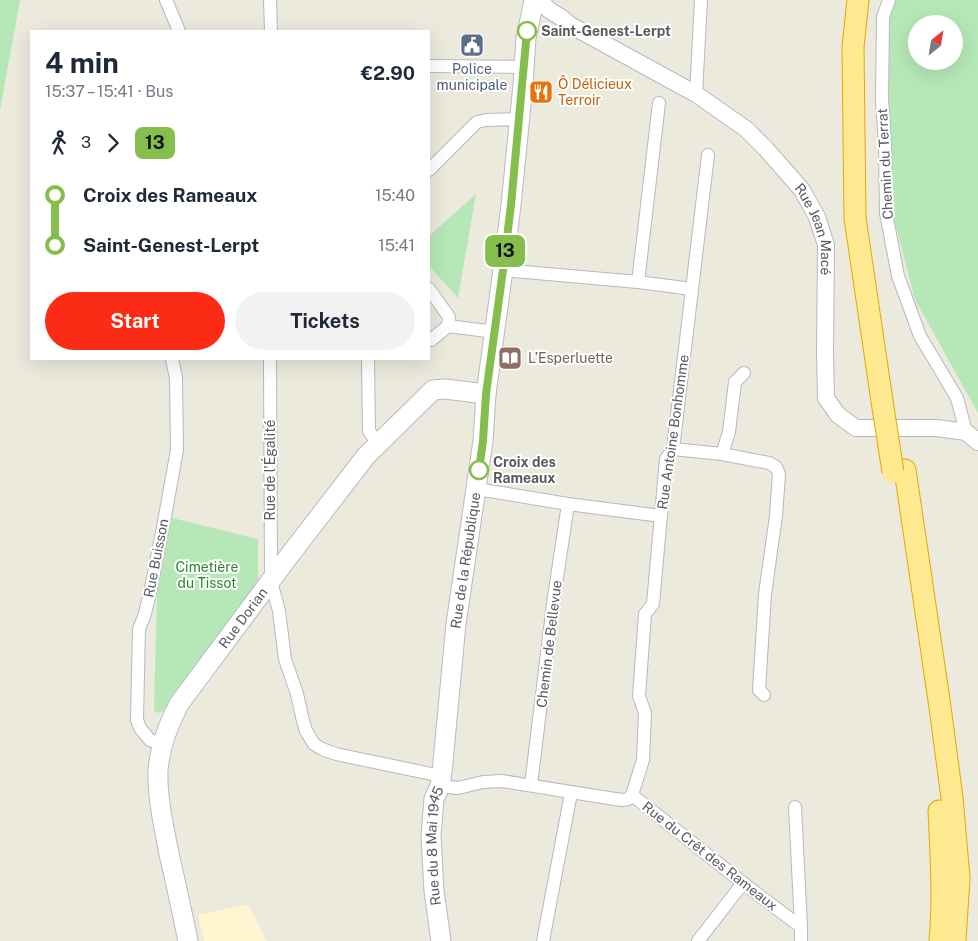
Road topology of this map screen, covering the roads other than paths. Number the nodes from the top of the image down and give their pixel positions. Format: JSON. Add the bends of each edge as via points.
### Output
{"nodes":[{"id":1,"x":166,"y":0,"type":"edge"},
{"id":2,"x":270,"y":0,"type":"edge"},
{"id":3,"x":533,"y":0,"type":"edge"},
{"id":4,"x":554,"y":0,"type":"edge"},
{"id":5,"x":701,"y":0,"type":"edge"},
{"id":6,"x":858,"y":0,"type":"edge"},
{"id":7,"x":868,"y":0,"type":"edge"},
{"id":8,"x":889,"y":0,"type":"edge"},
{"id":9,"x":562,"y":18,"type":"junction"},
{"id":10,"x":179,"y":30,"type":"edge"},
{"id":11,"x":271,"y":30,"type":"edge"},
{"id":12,"x":430,"y":66,"type":"edge"},
{"id":13,"x":524,"y":67,"type":"junction"},
{"id":14,"x":696,"y":94,"type":"junction"},
{"id":15,"x":659,"y":103,"type":"dead end"},
{"id":16,"x":519,"y":119,"type":"junction"},
{"id":17,"x":708,"y":155,"type":"dead end"},
{"id":18,"x":430,"y":169,"type":"edge"},
{"id":19,"x":503,"y":270,"type":"junction"},
{"id":20,"x":638,"y":282,"type":"junction"},
{"id":21,"x":692,"y":289,"type":"junction"},
{"id":22,"x":430,"y":291,"type":"edge"},
{"id":23,"x":449,"y":322,"type":"junction"},
{"id":24,"x":495,"y":332,"type":"junction"},
{"id":25,"x":430,"y":340,"type":"edge"},
{"id":26,"x":172,"y":360,"type":"edge"},
{"id":27,"x":270,"y":360,"type":"edge"},
{"id":28,"x":368,"y":360,"type":"edge"},
{"id":29,"x":744,"y":373,"type":"dead end"},
{"id":30,"x":486,"y":394,"type":"junction"},
{"id":31,"x":888,"y":400,"type":"junction"},
{"id":32,"x":972,"y":437,"type":"edge"},
{"id":33,"x":378,"y":444,"type":"junction"},
{"id":34,"x":673,"y":449,"type":"junction"},
{"id":35,"x":722,"y":454,"type":"junction"},
{"id":36,"x":899,"y":471,"type":"junction"},
{"id":37,"x":477,"y":489,"type":"junction"},
{"id":38,"x":568,"y":504,"type":"junction"},
{"id":39,"x":661,"y":516,"type":"junction"},
{"id":40,"x":271,"y":581,"type":"junction"},
{"id":41,"x":764,"y":695,"type":"dead end"},
{"id":42,"x":162,"y":745,"type":"junction"},
{"id":43,"x":440,"y":781,"type":"junction"},
{"id":44,"x":531,"y":785,"type":"junction"},
{"id":45,"x":571,"y":793,"type":"junction"},
{"id":46,"x":632,"y":795,"type":"junction"},
{"id":47,"x":795,"y":807,"type":"dead end"},
{"id":48,"x":743,"y":883,"type":"junction"},
{"id":49,"x":802,"y":927,"type":"junction"},
{"id":50,"x":188,"y":941,"type":"edge"},
{"id":51,"x":441,"y":941,"type":"edge"},
{"id":52,"x":452,"y":941,"type":"edge"},
{"id":53,"x":543,"y":941,"type":"edge"},
{"id":54,"x":698,"y":941,"type":"edge"},
{"id":55,"x":801,"y":941,"type":"edge"},
{"id":56,"x":940,"y":941,"type":"edge"},
{"id":57,"x":955,"y":941,"type":"edge"}],
"edges":[{"from":1,"to":10,"type":"street"},
{"from":2,"to":11,"type":"street"},
{"from":3,"to":9,"type":"street","name":"Rue Jean Macé"},
{"from":3,"to":13,"type":"main road","name":"Rue de la République"},
{"from":4,"to":9,"type":"street"},
{"from":5,"to":14,"type":"street"},
{"from":6,"to":31,"type":"highway","via":[[853,47],[855,218]]},
{"from":7,"to":31,"type":"highway","via":[[863,107],[865,182]]},
{"from":8,"to":32,"type":"street","name":"Chemin du Terrat","via":[[883,17],[886,213],[898,276],[920,336],[957,398]]},
{"from":9,"to":14,"type":"street","name":"Rue Jean Macé","via":[[570,26]]},
{"from":12,"to":13,"type":"street"},
{"from":13,"to":16,"type":"main road","name":"Rue de la République"},
{"from":14,"to":32,"type":"street","name":"Rue Jean Macé","via":[[746,129],[766,149],[802,190],[817,217],[826,245],[826,398],[838,415],[856,428],[937,428]]},
{"from":15,"to":20,"type":"street"},
{"from":16,"to":18,"type":"street","via":[[477,122]]},
{"from":16,"to":19,"type":"main road","name":"Rue de la République"},
{"from":17,"to":21,"type":"street","name":"Rue Antoine Bonhomme"},
{"from":19,"to":20,"type":"street"},
{"from":19,"to":24,"type":"main road","name":"Rue de la République"},
{"from":20,"to":21,"type":"street"},
{"from":21,"to":34,"type":"street","name":"Rue Antoine Bonhomme"},
{"from":22,"to":23,"type":"street"},
{"from":23,"to":24,"type":"street"},
{"from":23,"to":25,"type":"street"},
{"from":24,"to":30,"type":"main road","name":"Rue de la République"},
{"from":26,"to":42,"type":"street","name":"Rue Buisson","via":[[176,378],[177,450],[163,528],[139,629],[137,720],[146,736]]},
{"from":27,"to":40,"type":"street","name":"Rue de l'Égalité"},
{"from":28,"to":33,"type":"street","via":[[369,431]]},
{"from":29,"to":35,"type":"street","via":[[735,382],[729,432]]},
{"from":30,"to":33,"type":"main road","name":"Rue Dorian","via":[[434,390]]},
{"from":30,"to":37,"type":"main road","name":"Rue de la République"},
{"from":31,"to":36,"type":"highway","bridge":true},
{"from":33,"to":40,"type":"main road","name":"Rue Dorian"},
{"from":34,"to":35,"type":"street"},
{"from":34,"to":39,"type":"street","name":"Rue Antoine Bonhomme","via":[[666,459]]},
{"from":35,"to":41,"type":"street","via":[[769,462],[779,474],[760,662],[759,690]]},
{"from":36,"to":56,"type":"highway","via":[[914,622],[929,709],[938,796],[942,862]]},
{"from":36,"to":57,"type":"highway","via":[[940,707],[952,798],[959,878]]},
{"from":37,"to":38,"type":"street"},
{"from":37,"to":43,"type":"main road","name":"Rue de la République","via":[[456,624]]},
{"from":38,"to":39,"type":"street"},
{"from":38,"to":44,"type":"street","name":"Chemin de Bellevue"},
{"from":39,"to":46,"type":"street","name":"Rue Antoine Bonhomme","via":[[653,604],[646,614],[639,696],[645,713],[643,760]]},
{"from":40,"to":42,"type":"main road","name":"Rue Dorian","via":[[179,704]]},
{"from":40,"to":43,"type":"street","name":"Rue de l'Égalité","via":[[279,611],[285,659],[306,731],[314,744],[336,754]]},
{"from":42,"to":50,"type":"main road","name":"Rue Dorian","via":[[158,770],[159,797]]},
{"from":43,"to":44,"type":"street","name":"Rue du Crêt des Rameaux","via":[[458,788],[502,781]]},
{"from":43,"to":51,"type":"main road","name":"Rue du 8 Mai 1945","via":[[434,799],[431,836]]},
{"from":43,"to":52,"type":"main road","name":"Rue du 8 Mai 1945","via":[[443,888]]},
{"from":44,"to":45,"type":"street","name":"Rue du Crêt des Rameaux"},
{"from":45,"to":46,"type":"street","name":"Rue du Crêt des Rameaux","via":[[621,800]]},
{"from":45,"to":53,"type":"street"},
{"from":46,"to":48,"type":"street","name":"Rue du Crêt des Rameaux"},
{"from":47,"to":49,"type":"street"},
{"from":48,"to":49,"type":"street","name":"Rue du Crêt des Rameaux"},
{"from":48,"to":54,"type":"street"},
{"from":49,"to":55,"type":"street"}]}
